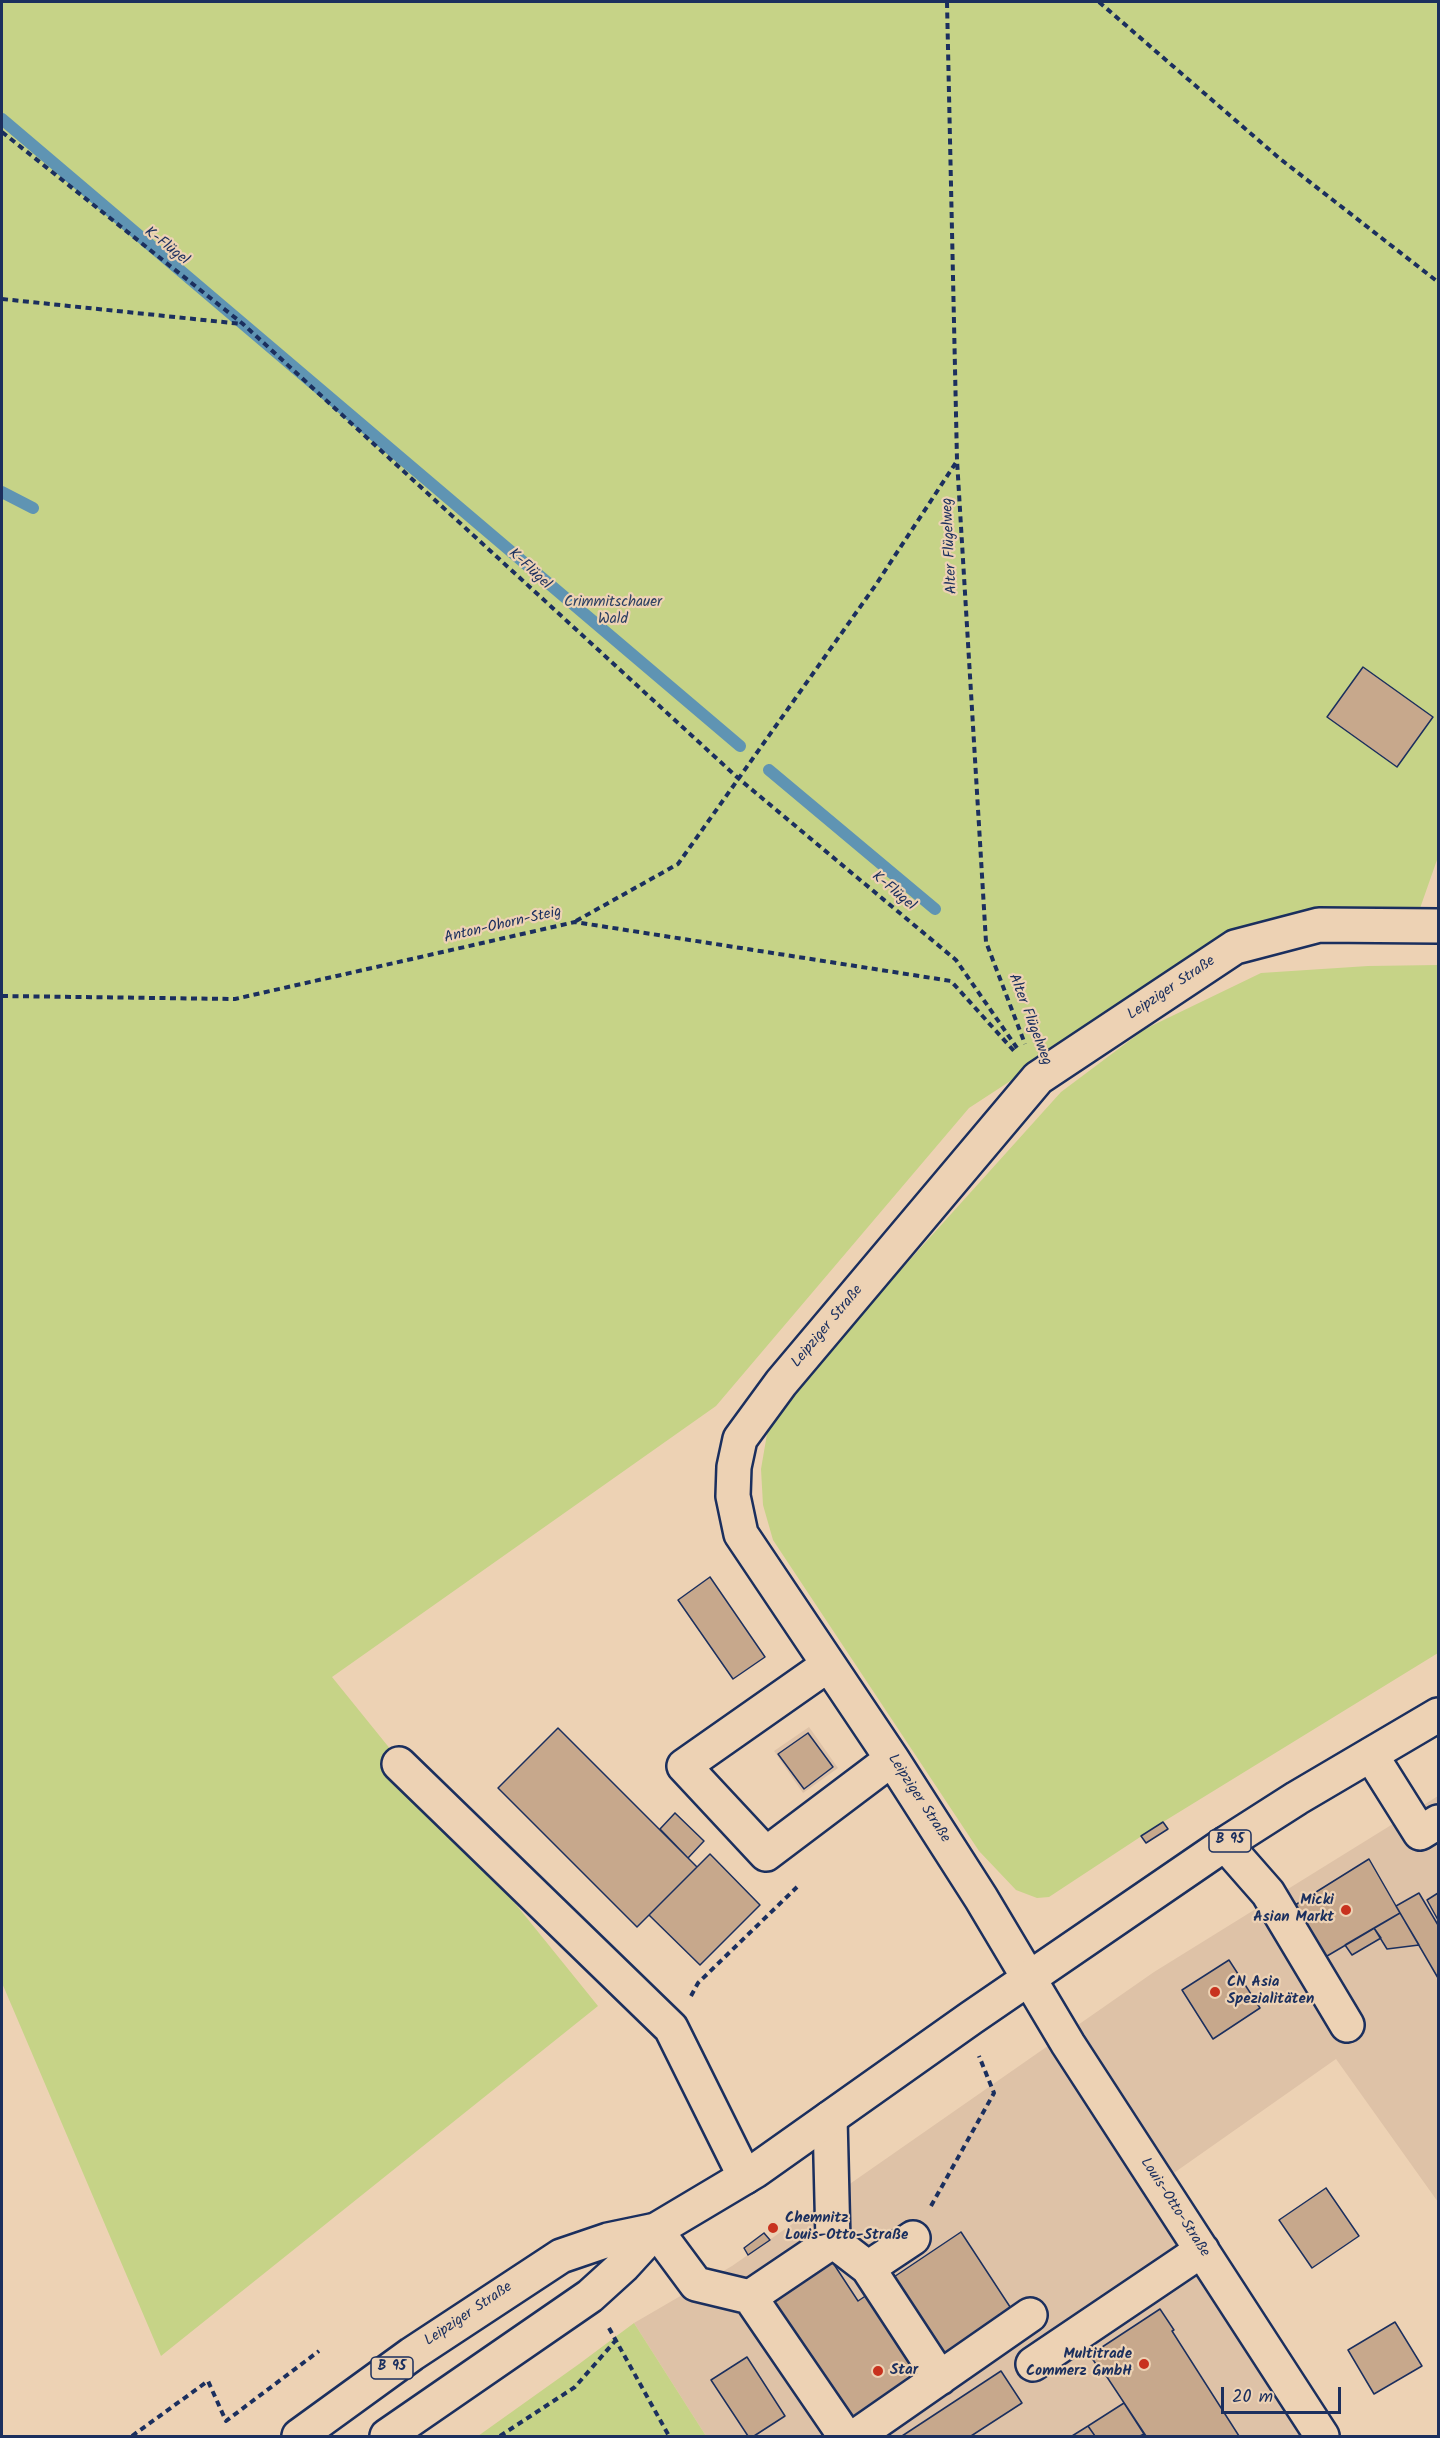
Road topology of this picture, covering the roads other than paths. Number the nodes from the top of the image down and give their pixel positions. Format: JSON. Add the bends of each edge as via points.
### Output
{"nodes":[{"id":1,"x":1438,"y":926,"type":"edge"},
{"id":2,"x":828,"y":1665,"type":"junction"},
{"id":3,"x":1438,"y":1715,"type":"edge"},
{"id":4,"x":1371,"y":1755,"type":"junction"},
{"id":5,"x":892,"y":1759,"type":"junction"},
{"id":6,"x":399,"y":1764,"type":"dead end"},
{"id":7,"x":1438,"y":1822,"type":"edge"},
{"id":8,"x":1225,"y":1844,"type":"junction"},
{"id":9,"x":1029,"y":1978,"type":"junction"},
{"id":10,"x":1347,"y":2025,"type":"dead end"},
{"id":11,"x":830,"y":2118,"type":"junction"},
{"id":12,"x":745,"y":2177,"type":"junction"},
{"id":13,"x":656,"y":2230,"type":"junction"},
{"id":14,"x":912,"y":2238,"type":"road end"},
{"id":15,"x":833,"y":2241,"type":"junction"},
{"id":16,"x":1202,"y":2250,"type":"junction"},
{"id":17,"x":868,"y":2268,"type":"junction"},
{"id":18,"x":750,"y":2297,"type":"junction"},
{"id":19,"x":1030,"y":2315,"type":"dead end"},
{"id":20,"x":1033,"y":2364,"type":"dead end"},
{"id":21,"x":940,"y":2378,"type":"junction"},
{"id":22,"x":299,"y":2436,"type":"edge"},
{"id":23,"x":387,"y":2436,"type":"edge"},
{"id":24,"x":845,"y":2436,"type":"edge"},
{"id":25,"x":856,"y":2436,"type":"edge"},
{"id":26,"x":1322,"y":2436,"type":"edge"}],
"edges":[{"from":1,"to":2,"type":"street","name":"Leipziger Straße","via":[[1319,926],[1235,947],[1038,1078],[781,1383],[740,1439],[733,1496],[741,1534]]},
{"from":2,"to":5,"type":"street","name":"Leipziger Straße"},
{"from":2,"to":5,"type":"street","via":[[684,1766],[766,1854]]},
{"from":3,"to":4,"type":"street","name":"Leipziger Straße","number":"B 95"},
{"from":4,"to":7,"type":"street","via":[[1420,1833]]},
{"from":4,"to":8,"type":"street","name":"Leipziger Straße","number":"B 95"},
{"from":5,"to":9,"type":"street","name":"Leipziger Straße"},
{"from":6,"to":12,"type":"street","via":[[671,2028]]},
{"from":8,"to":9,"type":"street","name":"Leipziger Straße","number":"B 95"},
{"from":8,"to":10,"type":"street","via":[[1268,1893]]},
{"from":9,"to":11,"type":"street","name":"Leipziger Straße","number":"B 95"},
{"from":9,"to":16,"type":"street","name":"Louis-Otto-Straße"},
{"from":11,"to":12,"type":"street","name":"Leipziger Straße","number":"B 95"},
{"from":11,"to":15,"type":"street"},
{"from":12,"to":13,"type":"street","name":"Leipziger Straße","number":"B 95"},
{"from":13,"to":18,"type":"street","via":[[696,2284]]},
{"from":13,"to":22,"type":"street","name":"Leipziger Straße","number":"B 95","via":[[608,2240],[561,2256],[412,2354]]},
{"from":13,"to":23,"type":"street","name":"Leipziger Straße","number":"B 95","via":[[590,2296]]},
{"from":14,"to":17,"type":"street"},
{"from":15,"to":17,"type":"street"},
{"from":15,"to":18,"type":"street"},
{"from":16,"to":20,"type":"street"},
{"from":16,"to":26,"type":"street","name":"Louis-Otto-Straße"},
{"from":17,"to":21,"type":"street"},
{"from":18,"to":24,"type":"street"},
{"from":19,"to":21,"type":"street"},
{"from":21,"to":25,"type":"street"}]}
